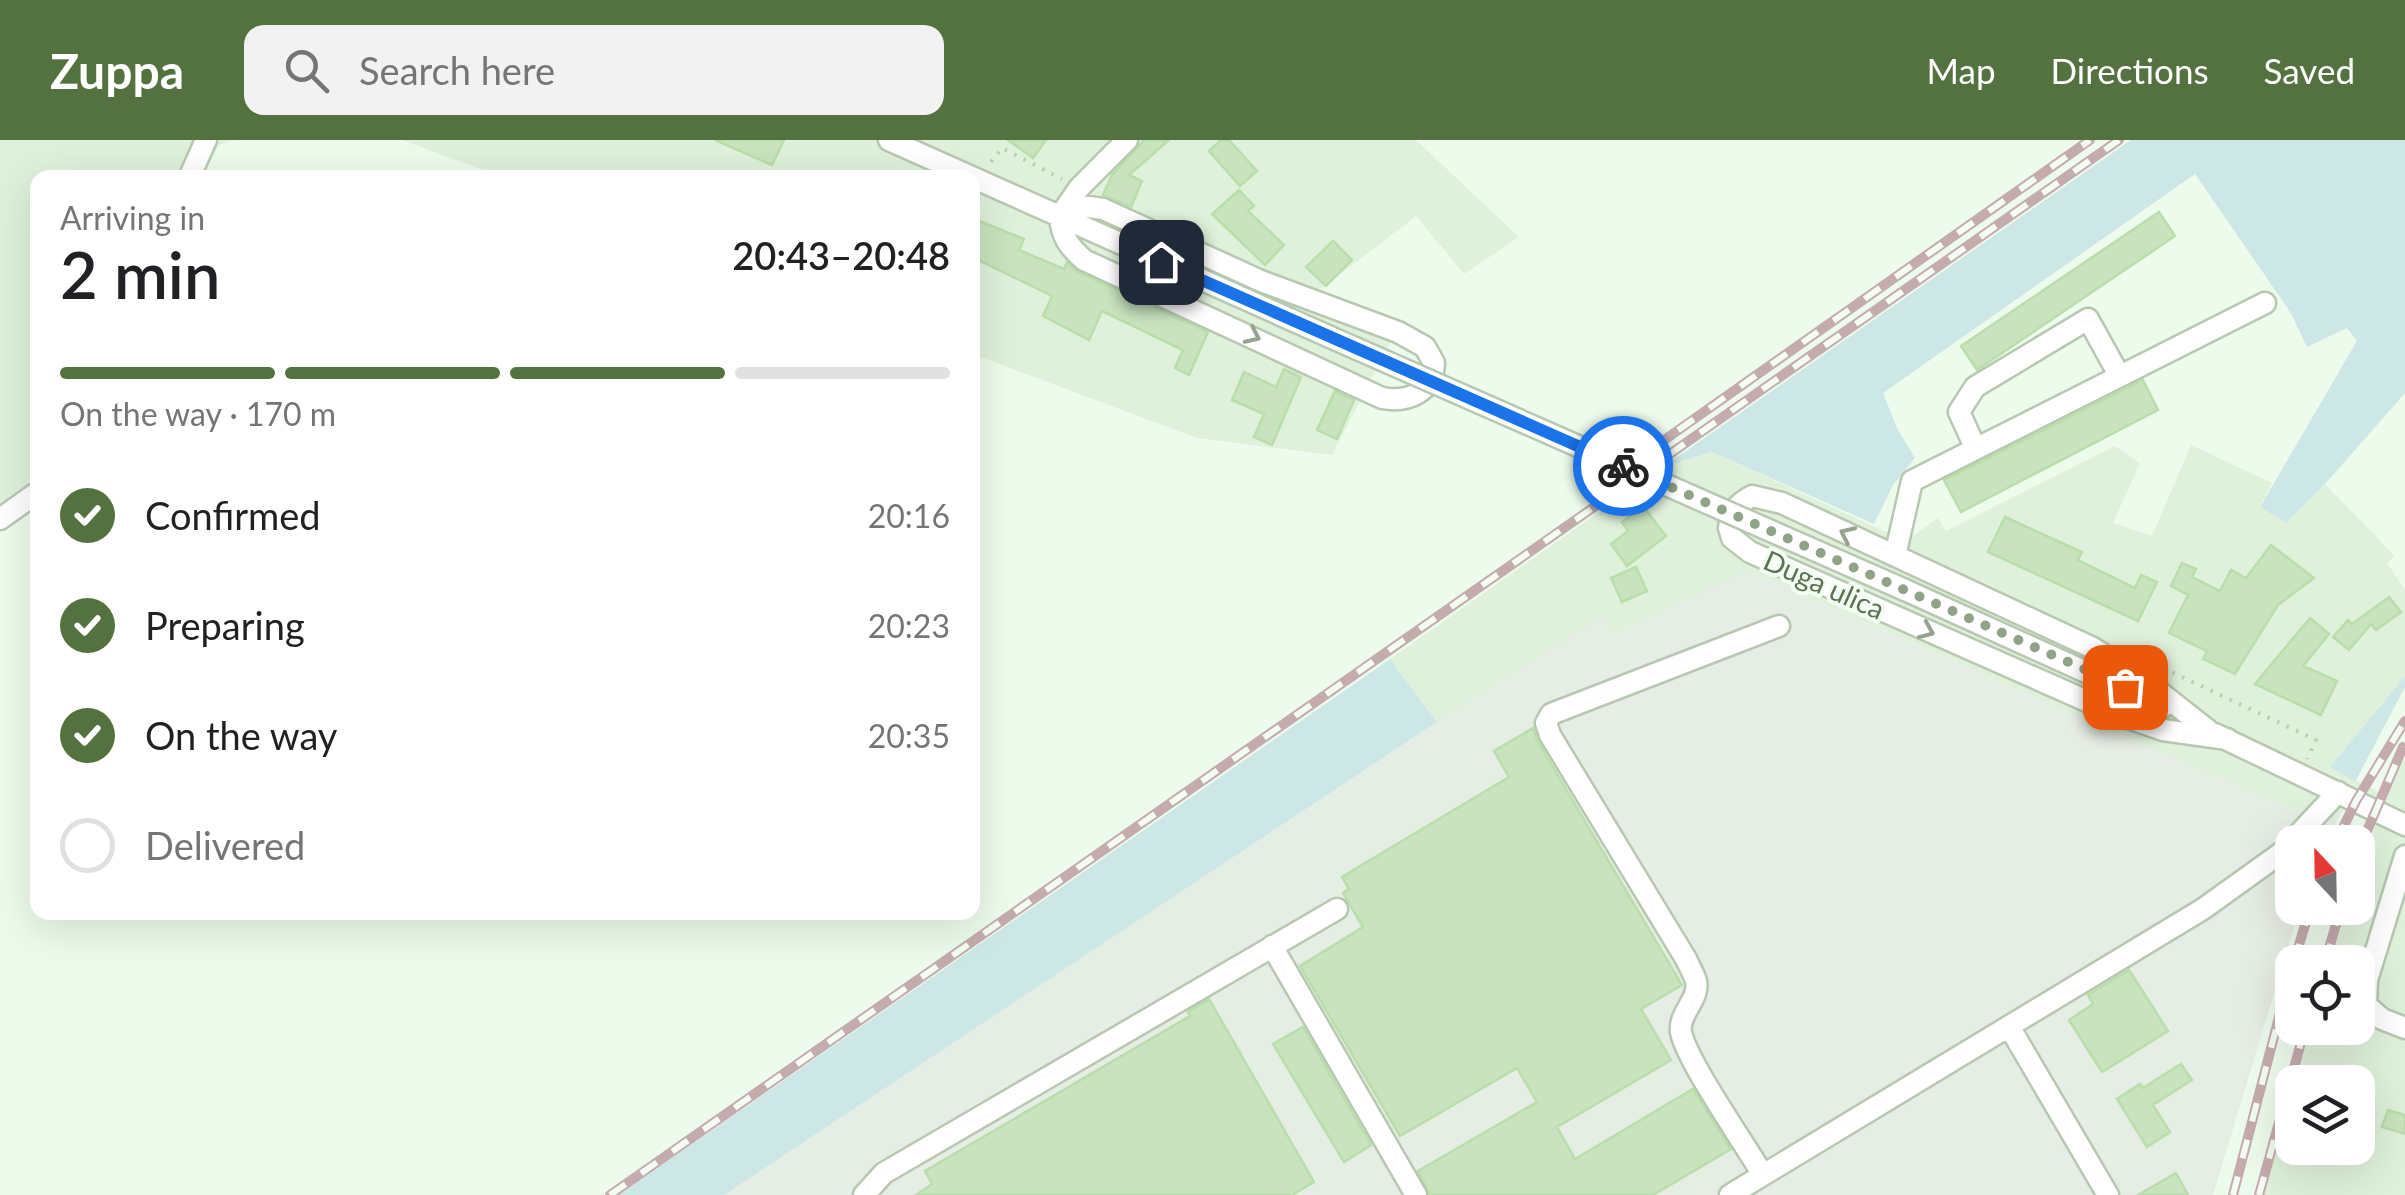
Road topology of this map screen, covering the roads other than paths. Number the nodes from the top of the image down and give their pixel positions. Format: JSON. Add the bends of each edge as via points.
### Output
{"nodes":[{"id":1,"x":206,"y":140,"type":"edge"},
{"id":2,"x":889,"y":140,"type":"edge"},
{"id":3,"x":1128,"y":140,"type":"edge"},
{"id":4,"x":193,"y":170,"type":"edge"},
{"id":5,"x":964,"y":170,"type":"edge"},
{"id":6,"x":980,"y":176,"type":"edge"},
{"id":7,"x":1064,"y":210,"type":"junction"},
{"id":8,"x":2265,"y":303,"type":"dead end"},
{"id":9,"x":2119,"y":375,"type":"junction"},
{"id":10,"x":1976,"y":447,"type":"junction"},
{"id":11,"x":30,"y":498,"type":"edge"},
{"id":12,"x":0,"y":519,"type":"edge"},
{"id":13,"x":1895,"y":556,"type":"junction"},
{"id":14,"x":1779,"y":626,"type":"dead end"},
{"id":15,"x":2217,"y":735,"type":"junction"},
{"id":16,"x":2338,"y":792,"type":"junction"},
{"id":17,"x":2405,"y":825,"type":"edge"},
{"id":18,"x":2405,"y":856,"type":"edge"},
{"id":19,"x":1337,"y":909,"type":"dead end"},
{"id":20,"x":1272,"y":946,"type":"junction"},
{"id":21,"x":2010,"y":1028,"type":"junction"},
{"id":22,"x":2405,"y":1028,"type":"edge"},
{"id":23,"x":1763,"y":1175,"type":"junction"},
{"id":24,"x":864,"y":1195,"type":"edge"},
{"id":25,"x":1416,"y":1195,"type":"edge"},
{"id":26,"x":1730,"y":1195,"type":"edge"},
{"id":27,"x":2108,"y":1195,"type":"edge"}],
"edges":[{"from":1,"to":4,"type":"street"},
{"from":2,"to":5,"type":"street"},
{"from":3,"to":7,"type":"street"},
{"from":6,"to":7,"type":"street"},
{"from":7,"to":7,"type":"street","one_way":true,"via":[[1061,230],[1084,260],[1382,398],[1405,399],[1432,378],[1434,363],[1416,340],[1261,281],[1103,209]]},
{"from":7,"to":15,"type":"street","name":"Duga ulica","bridge":true,"via":[[1330,337],[2125,687]]},
{"from":8,"to":9,"type":"street"},
{"from":9,"to":10,"type":"street"},
{"from":9,"to":10,"type":"street","via":[[2088,319],[1975,387],[1959,412]]},
{"from":10,"to":13,"type":"street","via":[[1912,481]]},
{"from":11,"to":12,"type":"street"},
{"from":13,"to":15,"type":"street","name":"Duga ulica","via":[[2091,647]]},
{"from":13,"to":15,"type":"street","name":"Duga ulica","one_way":true,"via":[[1763,496],[1742,501],[1730,518],[1740,545],[1843,595],[2114,713],[2163,730]]},
{"from":14,"to":23,"type":"street","via":[[1551,714],[1546,723],[1686,960],[1696,983],[1681,1032]]},
{"from":15,"to":16,"type":"street","name":"Duga ulica"},
{"from":16,"to":17,"type":"street","name":"Duga ulica"},
{"from":16,"to":21,"type":"street","via":[[2256,874]]},
{"from":18,"to":22,"type":"street","via":[[2366,980],[2366,1005]]},
{"from":19,"to":20,"type":"street"},
{"from":20,"to":24,"type":"street","via":[[884,1173]]},
{"from":20,"to":25,"type":"street"},
{"from":21,"to":23,"type":"street"},
{"from":21,"to":27,"type":"street"},
{"from":23,"to":26,"type":"street"}]}
